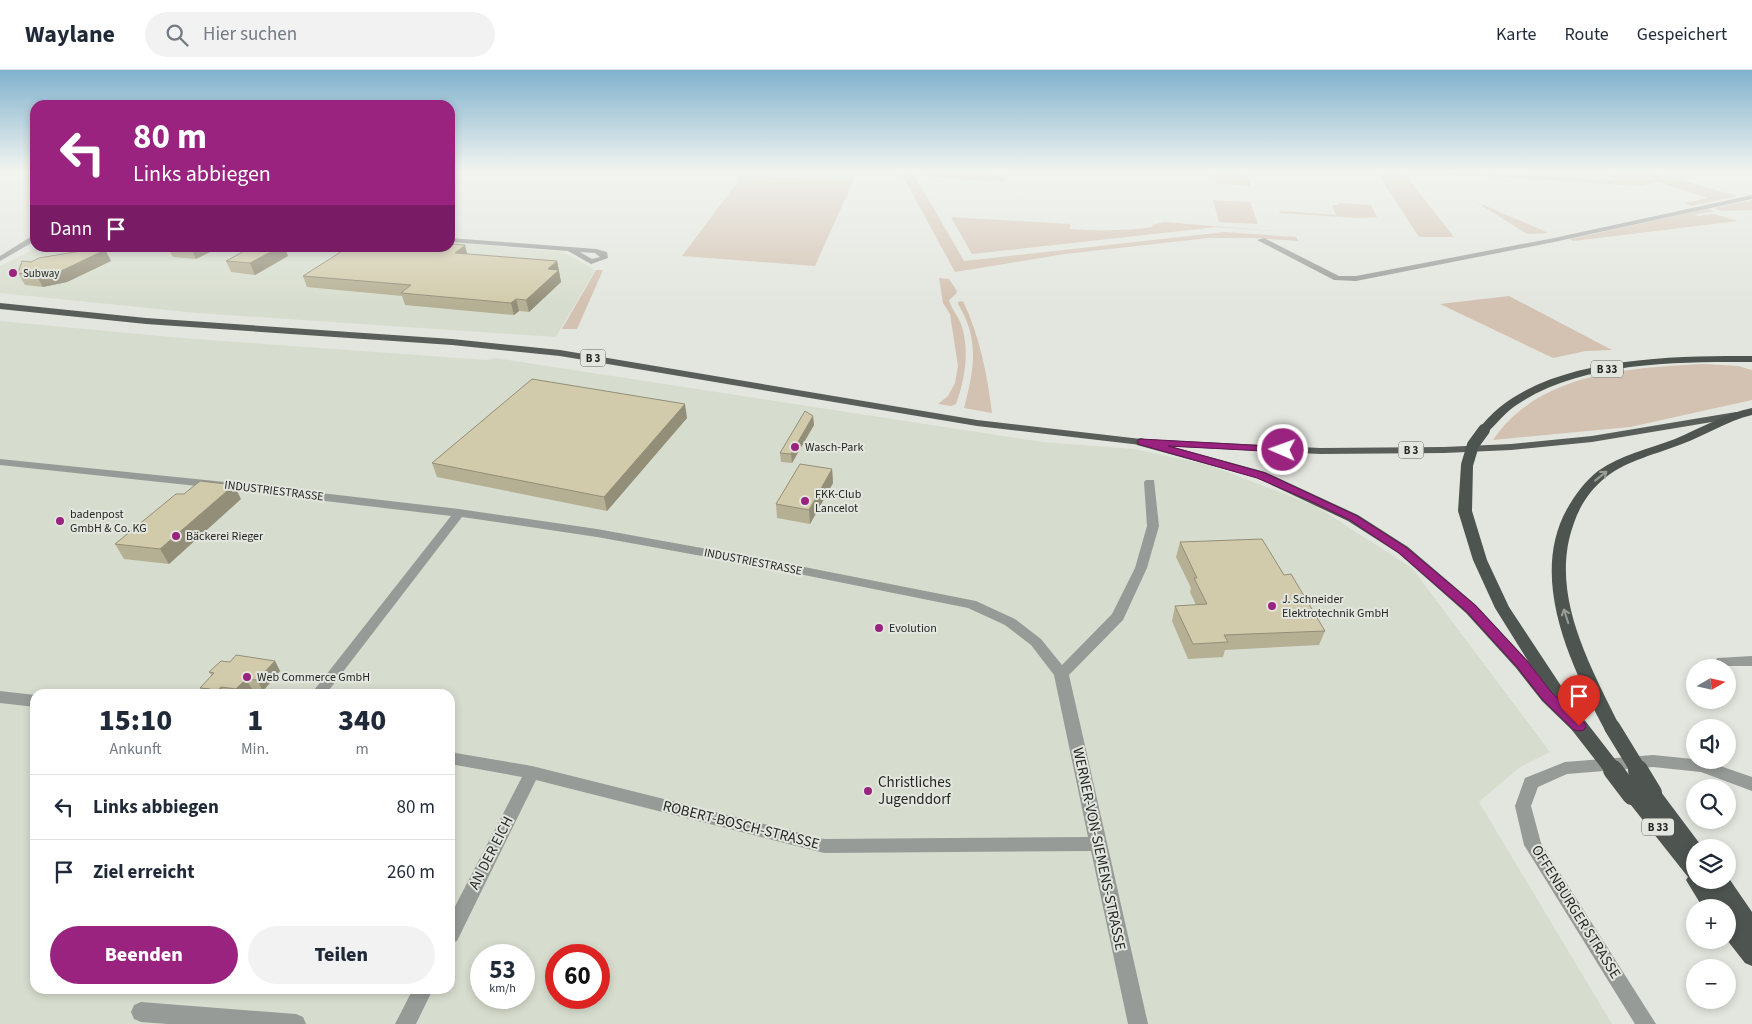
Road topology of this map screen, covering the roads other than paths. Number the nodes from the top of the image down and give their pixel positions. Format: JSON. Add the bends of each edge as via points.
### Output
{"nodes":[{"id":1,"x":1667,"y":216,"type":"edge"},
{"id":2,"x":455,"y":240,"type":"edge"},
{"id":3,"x":1261,"y":240,"type":"dead end"},
{"id":4,"x":30,"y":241,"type":"edge"},
{"id":5,"x":571,"y":250,"type":"dead end"},
{"id":6,"x":0,"y":259,"type":"edge"},
{"id":7,"x":0,"y":306,"type":"edge"},
{"id":8,"x":1752,"y":359,"type":"edge"},
{"id":9,"x":1706,"y":360,"type":"junction"},
{"id":10,"x":1752,"y":368,"type":"edge"},
{"id":11,"x":1752,"y":411,"type":"edge"},
{"id":12,"x":1736,"y":415,"type":"junction"},
{"id":13,"x":1141,"y":442,"type":"junction"},
{"id":14,"x":0,"y":462,"type":"edge"},
{"id":15,"x":1150,"y":482,"type":"dead end"},
{"id":16,"x":459,"y":513,"type":"junction"},
{"id":17,"x":1036,"y":642,"type":"joint"},
{"id":18,"x":1752,"y":660,"type":"edge"},
{"id":19,"x":1736,"y":661,"type":"edge"},
{"id":20,"x":1061,"y":674,"type":"junction"},
{"id":21,"x":322,"y":689,"type":"edge"},
{"id":22,"x":0,"y":696,"type":"edge"},
{"id":23,"x":30,"y":700,"type":"edge"},
{"id":24,"x":1579,"y":726,"type":"junction"},
{"id":25,"x":455,"y":759,"type":"edge"},
{"id":26,"x":532,"y":772,"type":"junction"},
{"id":27,"x":1751,"y":781,"type":"edge"},
{"id":28,"x":1097,"y":844,"type":"junction"},
{"id":29,"x":1686,"y":851,"type":"edge"},
{"id":30,"x":1686,"y":854,"type":"edge"},
{"id":31,"x":1712,"y":889,"type":"edge"},
{"id":32,"x":1723,"y":889,"type":"edge"},
{"id":33,"x":1744,"y":923,"type":"edge"},
{"id":34,"x":455,"y":925,"type":"edge"},
{"id":35,"x":1752,"y":956,"type":"edge"},
{"id":36,"x":420,"y":994,"type":"edge"},
{"id":37,"x":141,"y":1012,"type":"dead end"},
{"id":38,"x":296,"y":1024,"type":"edge"},
{"id":39,"x":405,"y":1024,"type":"edge"},
{"id":40,"x":1138,"y":1024,"type":"edge"},
{"id":41,"x":1646,"y":1024,"type":"edge"}],
"edges":[{"from":1,"to":3,"type":"street","via":[[1346,280]]},
{"from":2,"to":5,"type":"street"},
{"from":4,"to":6,"type":"street"},
{"from":7,"to":13,"type":"main road","number":"B 3","via":[[127,320],[452,342],[560,353],[988,425]]},
{"from":8,"to":9,"type":"highway","number":"B 33"},
{"from":9,"to":10,"type":"highway"},
{"from":9,"to":24,"type":"highway","number":"B 33","bridge":true,"via":[[1630,365],[1562,380],[1534,391],[1513,402],[1484,430],[1467,465],[1464,511],[1480,560],[1502,608]]},
{"from":11,"to":12,"type":"highway","number":"B 3"},
{"from":12,"to":13,"type":"main road","number":"B 3","via":[[1511,447],[1320,451]]},
{"from":29,"to":12,"type":"highway","number":"B 33","one_way":true,"bridge":true,"via":[[1612,727],[1581,662],[1561,600],[1558,563],[1564,531],[1580,495],[1603,474]]},
{"from":13,"to":24,"type":"highway","via":[[1261,475],[1362,523],[1403,550],[1472,609],[1548,697]]},
{"from":14,"to":16,"type":"street","name":"INDUSTRIESTRASSE"},
{"from":15,"to":20,"type":"street","via":[[1153,526],[1141,568],[1118,616]]},
{"from":16,"to":17,"type":"street","name":"INDUSTRIESTRASSE","via":[[599,534],[971,604],[1010,622]]},
{"from":16,"to":21,"type":"street"},
{"from":17,"to":20,"type":"street","name":"WERNER-VON-SIEMENS-STRASSE"},
{"from":18,"to":19,"type":"street"},
{"from":20,"to":28,"type":"street","name":"WERNER-VON-SIEMENS-STRASSE"},
{"from":22,"to":23,"type":"street"},
{"from":24,"to":30,"type":"highway","number":"B 33","bridge":true,"via":[[1632,794]]},
{"from":25,"to":26,"type":"street","name":"ROBERT-BOSCH-STRASSE"},
{"from":26,"to":28,"type":"street","name":"ROBERT-BOSCH-STRASSE","via":[[824,846]]},
{"from":26,"to":34,"type":"street","name":"AN DER EICH"},
{"from":27,"to":41,"type":"street","name":"OFFENBURGER STRASSE","via":[[1702,766],[1653,761],[1565,768],[1531,783],[1524,806],[1533,845]]},
{"from":28,"to":40,"type":"street","name":"WERNER-VON-SIEMENS-STRASSE"},
{"from":31,"to":33,"type":"highway"},
{"from":32,"to":33,"type":"highway"},
{"from":33,"to":35,"type":"highway"},
{"from":36,"to":39,"type":"street"},
{"from":37,"to":38,"type":"street"}]}
